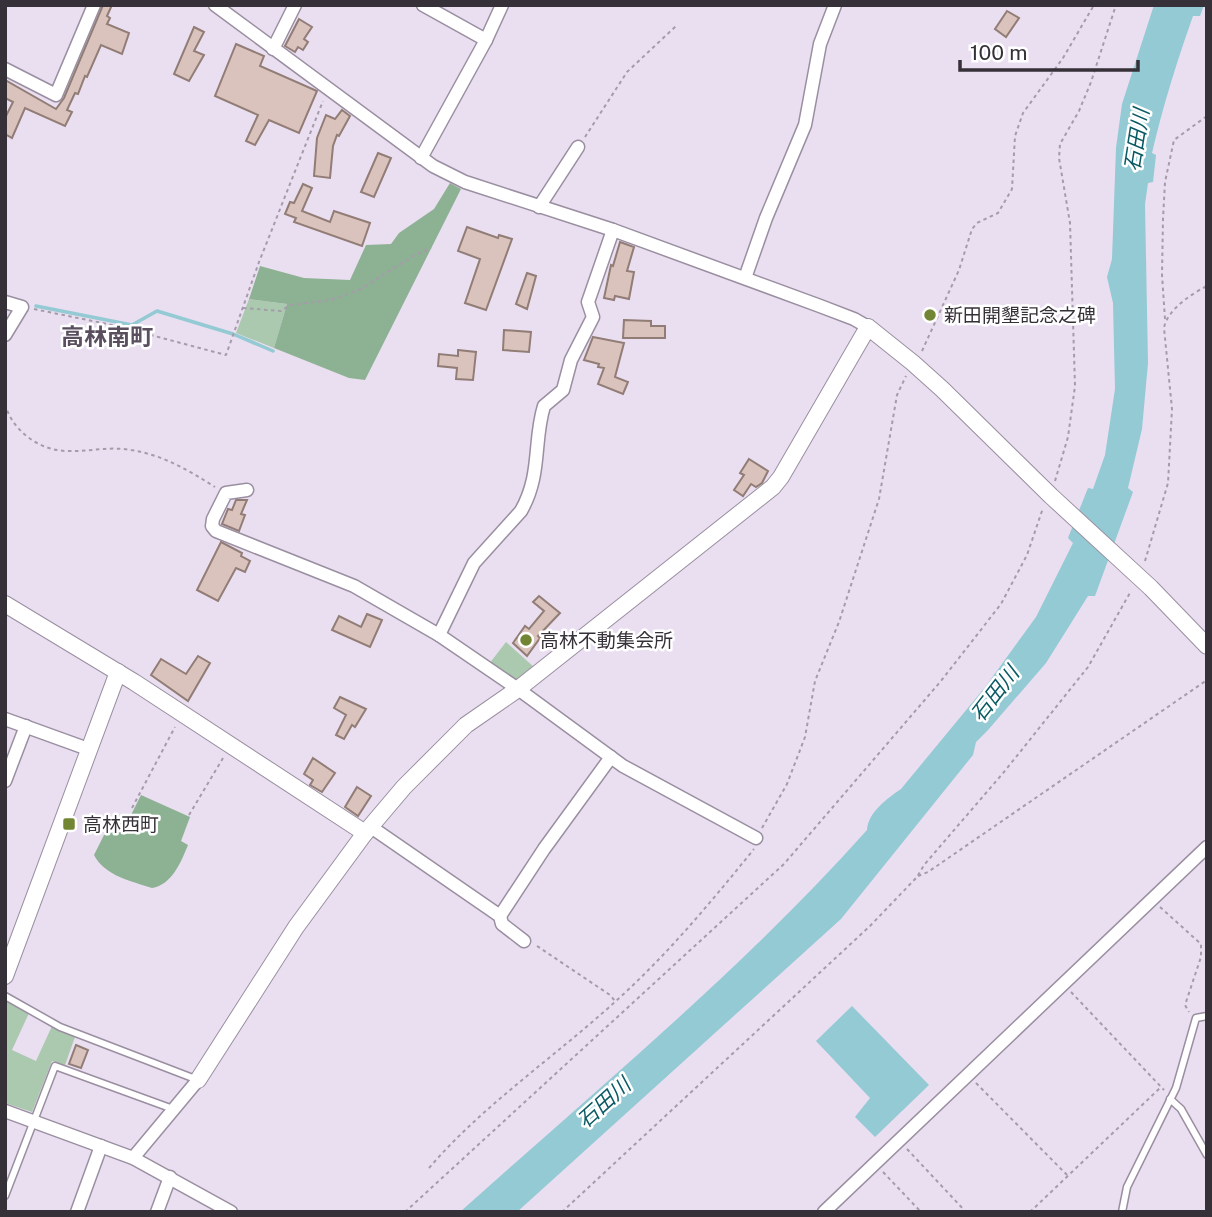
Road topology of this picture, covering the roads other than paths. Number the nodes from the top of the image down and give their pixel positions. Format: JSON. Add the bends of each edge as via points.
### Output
{"nodes":[{"id":1,"x":94,"y":5,"type":"edge"},
{"id":2,"x":215,"y":5,"type":"edge"},
{"id":3,"x":295,"y":5,"type":"edge"},
{"id":4,"x":423,"y":5,"type":"edge"},
{"id":5,"x":502,"y":5,"type":"edge"},
{"id":6,"x":835,"y":5,"type":"edge"},
{"id":7,"x":486,"y":40,"type":"junction"},
{"id":8,"x":273,"y":49,"type":"junction"},
{"id":9,"x":5,"y":69,"type":"edge"},
{"id":10,"x":578,"y":147,"type":"road end"},
{"id":11,"x":421,"y":158,"type":"junction"},
{"id":12,"x":539,"y":207,"type":"junction"},
{"id":13,"x":613,"y":230,"type":"junction"},
{"id":14,"x":745,"y":278,"type":"junction"},
{"id":15,"x":5,"y":302,"type":"edge"},
{"id":16,"x":868,"y":327,"type":"junction"},
{"id":17,"x":5,"y":335,"type":"edge"},
{"id":18,"x":247,"y":490,"type":"dead end"},
{"id":19,"x":6,"y":606,"type":"edge"},
{"id":20,"x":439,"y":635,"type":"junction"},
{"id":21,"x":1207,"y":646,"type":"edge"},
{"id":22,"x":117,"y":672,"type":"junction"},
{"id":23,"x":518,"y":689,"type":"junction"},
{"id":24,"x":5,"y":719,"type":"edge"},
{"id":25,"x":26,"y":726,"type":"junction"},
{"id":26,"x":88,"y":749,"type":"junction"},
{"id":27,"x":611,"y":757,"type":"junction"},
{"id":28,"x":5,"y":781,"type":"edge"},
{"id":29,"x":368,"y":830,"type":"junction"},
{"id":30,"x":756,"y":838,"type":"road end"},
{"id":31,"x":1207,"y":846,"type":"edge"},
{"id":32,"x":500,"y":916,"type":"junction"},
{"id":33,"x":12,"y":936,"type":"edge"},
{"id":34,"x":524,"y":941,"type":"road end"},
{"id":35,"x":5,"y":976,"type":"edge"},
{"id":36,"x":5,"y":996,"type":"edge"},
{"id":37,"x":1207,"y":1016,"type":"edge"},
{"id":38,"x":198,"y":1080,"type":"junction"},
{"id":39,"x":1170,"y":1099,"type":"junction"},
{"id":40,"x":173,"y":1110,"type":"junction"},
{"id":41,"x":5,"y":1111,"type":"edge"},
{"id":42,"x":33,"y":1121,"type":"junction"},
{"id":43,"x":101,"y":1146,"type":"junction"},
{"id":44,"x":1207,"y":1155,"type":"edge"},
{"id":45,"x":133,"y":1158,"type":"junction"},
{"id":46,"x":170,"y":1177,"type":"junction"},
{"id":47,"x":5,"y":1196,"type":"edge"},
{"id":48,"x":77,"y":1212,"type":"edge"},
{"id":49,"x":157,"y":1212,"type":"edge"},
{"id":50,"x":231,"y":1212,"type":"edge"},
{"id":51,"x":824,"y":1212,"type":"edge"},
{"id":52,"x":1122,"y":1212,"type":"edge"}],
"edges":[{"from":1,"to":9,"type":"street","via":[[56,94]]},
{"from":2,"to":8,"type":"street"},
{"from":3,"to":8,"type":"street"},
{"from":4,"to":7,"type":"street"},
{"from":5,"to":7,"type":"street"},
{"from":6,"to":14,"type":"street","via":[[820,44],[805,125]]},
{"from":7,"to":11,"type":"street"},
{"from":8,"to":11,"type":"street"},
{"from":10,"to":12,"type":"street"},
{"from":11,"to":12,"type":"street","via":[[466,182]]},
{"from":12,"to":13,"type":"street"},
{"from":13,"to":14,"type":"street"},
{"from":13,"to":20,"type":"street","via":[[588,302],[593,317],[570,360],[563,390],[541,413],[538,453],[526,502],[474,563]]},
{"from":14,"to":16,"type":"street"},
{"from":15,"to":17,"type":"street","via":[[22,307]]},
{"from":16,"to":21,"type":"street","via":[[913,363]]},
{"from":16,"to":23,"type":"street","via":[[773,487]]},
{"from":18,"to":20,"type":"street","via":[[226,494],[213,519],[216,531],[354,586]]},
{"from":19,"to":22,"type":"street"},
{"from":20,"to":23,"type":"street"},
{"from":22,"to":26,"type":"street"},
{"from":22,"to":29,"type":"street"},
{"from":23,"to":27,"type":"street"},
{"from":23,"to":29,"type":"street","via":[[466,725]]},
{"from":24,"to":25,"type":"street"},
{"from":25,"to":26,"type":"street"},
{"from":25,"to":28,"type":"street"},
{"from":26,"to":33,"type":"street"},
{"from":27,"to":30,"type":"street"},
{"from":27,"to":32,"type":"street"},
{"from":29,"to":32,"type":"street"},
{"from":29,"to":38,"type":"street","via":[[296,927]]},
{"from":31,"to":51,"type":"street"},
{"from":32,"to":34,"type":"street","via":[[502,925]]},
{"from":33,"to":35,"type":"street"},
{"from":36,"to":38,"type":"lane","via":[[60,1027]]},
{"from":37,"to":39,"type":"lane","via":[[1196,1018]]},
{"from":38,"to":40,"type":"street"},
{"from":39,"to":44,"type":"lane","via":[[1181,1109]]},
{"from":39,"to":52,"type":"lane","via":[[1127,1187]]},
{"from":40,"to":42,"type":"lane","via":[[55,1066]]},
{"from":40,"to":45,"type":"street"},
{"from":41,"to":42,"type":"street"},
{"from":42,"to":43,"type":"street"},
{"from":42,"to":47,"type":"lane"},
{"from":43,"to":45,"type":"street"},
{"from":43,"to":48,"type":"street"},
{"from":45,"to":46,"type":"street"},
{"from":46,"to":49,"type":"street"},
{"from":46,"to":50,"type":"street"}]}
